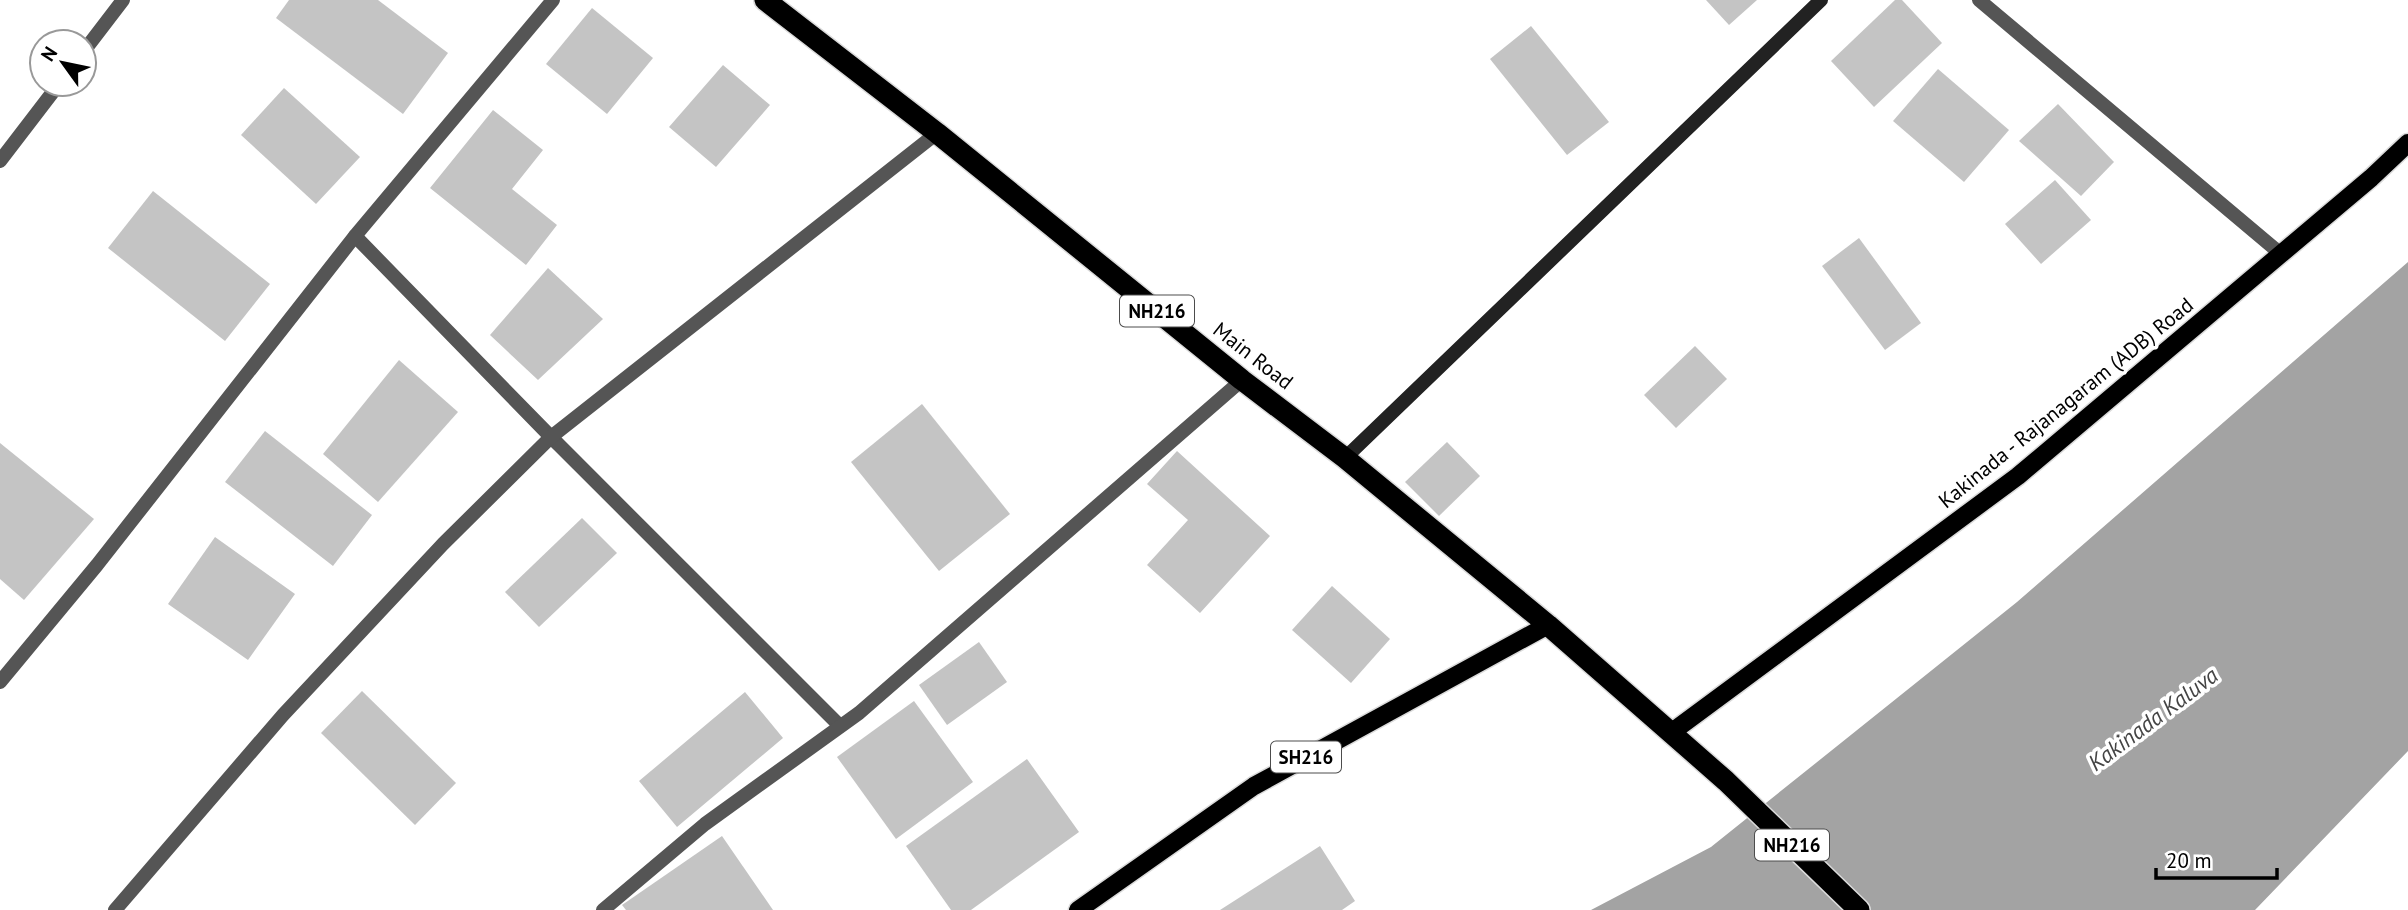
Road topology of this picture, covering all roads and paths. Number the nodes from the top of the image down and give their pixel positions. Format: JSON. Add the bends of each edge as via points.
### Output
{"nodes":[{"id":1,"x":553,"y":0,"type":"edge"},
{"id":2,"x":765,"y":0,"type":"edge"},
{"id":3,"x":1821,"y":0,"type":"edge"},
{"id":4,"x":1979,"y":0,"type":"edge"},
{"id":5,"x":121,"y":1,"type":"edge"},
{"id":6,"x":98,"y":32,"type":"edge"},
{"id":7,"x":48,"y":98,"type":"edge"},
{"id":8,"x":937,"y":132,"type":"junction"},
{"id":9,"x":2408,"y":143,"type":"edge"},
{"id":10,"x":0,"y":161,"type":"edge"},
{"id":11,"x":355,"y":236,"type":"junction"},
{"id":12,"x":2281,"y":254,"type":"junction"},
{"id":13,"x":1242,"y":380,"type":"junction"},
{"id":14,"x":551,"y":437,"type":"junction"},
{"id":15,"x":1345,"y":458,"type":"junction"},
{"id":16,"x":1548,"y":625,"type":"junction"},
{"id":17,"x":0,"y":682,"type":"edge"},
{"id":18,"x":840,"y":726,"type":"junction"},
{"id":19,"x":1672,"y":732,"type":"junction"},
{"id":20,"x":115,"y":910,"type":"edge"},
{"id":21,"x":603,"y":910,"type":"edge"},
{"id":22,"x":1078,"y":910,"type":"edge"},
{"id":23,"x":1859,"y":910,"type":"edge"}],
"edges":[{"from":1,"to":11,"type":"street"},
{"from":2,"to":8,"type":"highway","name":"Main Road","number":"NH216"},
{"from":3,"to":15,"type":"street"},
{"from":4,"to":12,"type":"street"},
{"from":5,"to":6,"type":"street"},
{"from":7,"to":10,"type":"street"},
{"from":8,"to":13,"type":"highway","name":"Main Road","number":"NH216"},
{"from":8,"to":14,"type":"street"},
{"from":9,"to":12,"type":"main road","name":"Kakinada - Rajanagaram (ADB) Road"},
{"from":11,"to":14,"type":"street"},
{"from":11,"to":17,"type":"street"},
{"from":12,"to":19,"type":"main road","name":"Kakinada - Rajanagaram (ADB) Road","via":[[2018,476]]},
{"from":13,"to":15,"type":"highway","name":"Main Road","number":"NH216"},
{"from":13,"to":18,"type":"street"},
{"from":14,"to":18,"type":"street"},
{"from":14,"to":20,"type":"street","via":[[292,705]]},
{"from":15,"to":16,"type":"highway","name":"Main Road","number":"NH216"},
{"from":16,"to":19,"type":"highway","name":"Main Road","number":"NH216"},
{"from":16,"to":22,"type":"main road","number":"SH216","via":[[1254,786]]},
{"from":18,"to":21,"type":"street","via":[[705,824]]},
{"from":19,"to":23,"type":"highway","number":"NH216"}]}
